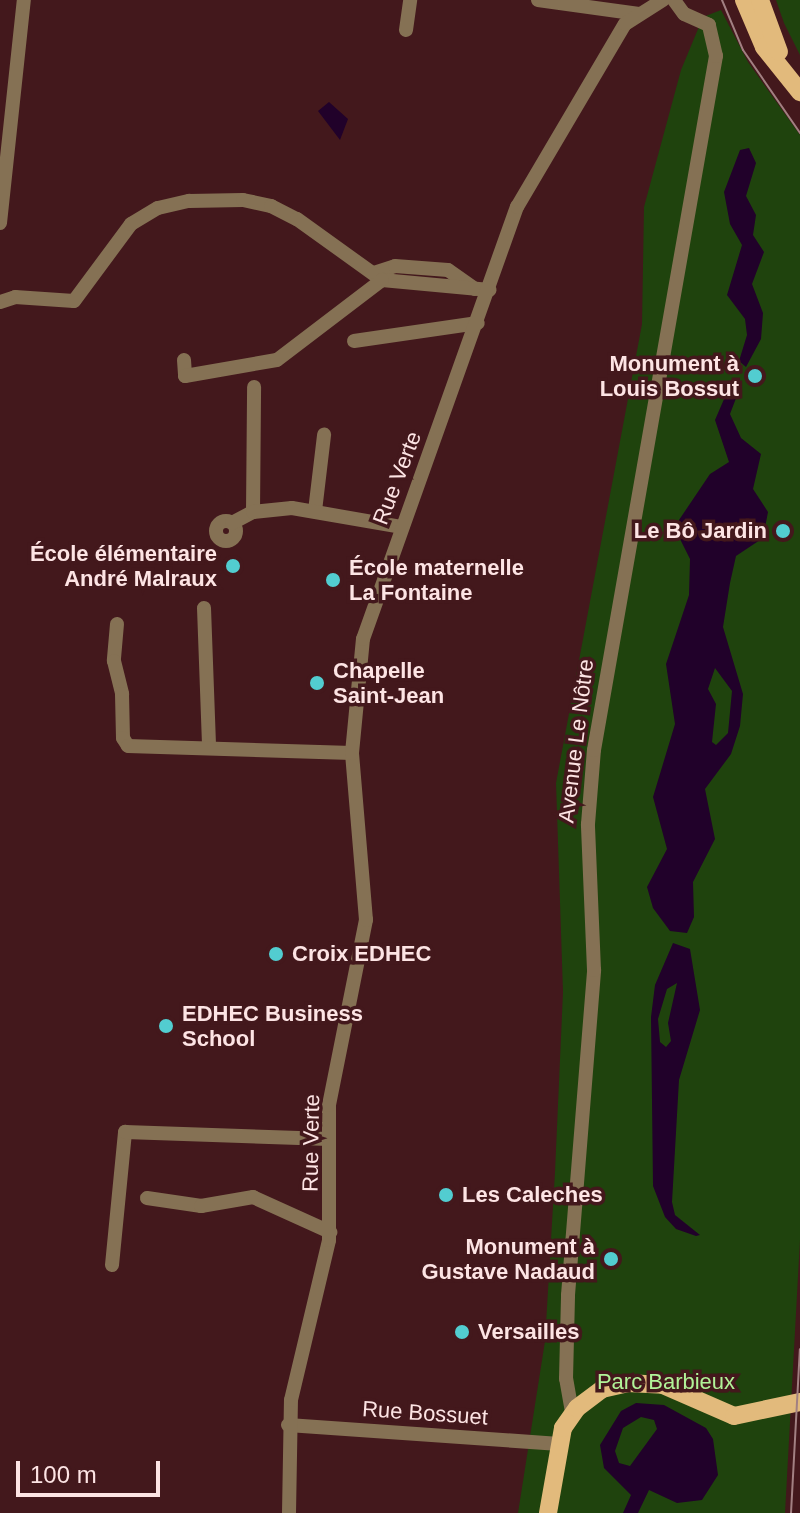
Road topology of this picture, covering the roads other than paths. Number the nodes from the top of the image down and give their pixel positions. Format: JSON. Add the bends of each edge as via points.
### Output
{"nodes":[{"id":1,"x":24,"y":0,"type":"edge"},
{"id":2,"x":410,"y":0,"type":"edge"},
{"id":3,"x":538,"y":0,"type":"edge"},
{"id":4,"x":663,"y":0,"type":"edge"},
{"id":5,"x":674,"y":0,"type":"edge"},
{"id":6,"x":744,"y":0,"type":"edge"},
{"id":7,"x":760,"y":0,"type":"edge"},
{"id":8,"x":637,"y":9,"type":"edge"},
{"id":9,"x":406,"y":30,"type":"dead end"},
{"id":10,"x":800,"y":91,"type":"edge"},
{"id":11,"x":0,"y":223,"type":"edge"},
{"id":12,"x":378,"y":277,"type":"junction"},
{"id":13,"x":482,"y":289,"type":"junction"},
{"id":14,"x":0,"y":302,"type":"edge"},
{"id":15,"x":478,"y":323,"type":"junction"},
{"id":16,"x":354,"y":341,"type":"dead end"},
{"id":17,"x":184,"y":360,"type":"dead end"},
{"id":18,"x":254,"y":387,"type":"dead end"},
{"id":19,"x":324,"y":435,"type":"dead end"},
{"id":20,"x":315,"y":511,"type":"junction"},
{"id":21,"x":253,"y":512,"type":"junction"},
{"id":22,"x":232,"y":523,"type":"dead end"},
{"id":23,"x":402,"y":527,"type":"junction"},
{"id":24,"x":204,"y":608,"type":"dead end"},
{"id":25,"x":117,"y":624,"type":"dead end"},
{"id":26,"x":209,"y":745,"type":"junction"},
{"id":27,"x":352,"y":753,"type":"junction"},
{"id":28,"x":329,"y":1139,"type":"junction"},
{"id":29,"x":147,"y":1198,"type":"dead end"},
{"id":30,"x":330,"y":1232,"type":"junction"},
{"id":31,"x":112,"y":1265,"type":"dead end"},
{"id":32,"x":800,"y":1402,"type":"edge"},
{"id":33,"x":572,"y":1412,"type":"junction"},
{"id":34,"x":288,"y":1425,"type":"junction"},
{"id":35,"x":559,"y":1444,"type":"junction"},
{"id":36,"x":289,"y":1513,"type":"edge"},
{"id":37,"x":548,"y":1513,"type":"edge"}],
"edges":[{"from":1,"to":11,"type":"street"},
{"from":2,"to":9,"type":"street"},
{"from":3,"to":8,"type":"street"},
{"from":4,"to":8,"type":"street","name":"Rue Verte"},
{"from":5,"to":33,"type":"street","name":"Avenue Le Nôtre","via":[[684,14],[709,25],[716,63],[594,750],[588,824],[594,970],[567,1324],[566,1379]]},
{"from":6,"to":10,"type":"main road","via":[[764,47]]},
{"from":7,"to":10,"type":"main road","via":[[776,47]]},
{"from":8,"to":13,"type":"street","name":"Rue Verte","via":[[517,207]]},
{"from":12,"to":13,"type":"street"},
{"from":12,"to":14,"type":"street","via":[[271,206],[243,200],[189,201],[158,208],[131,224],[74,301],[15,297]]},
{"from":12,"to":17,"type":"street","via":[[277,360],[185,376]]},
{"from":13,"to":15,"type":"street","name":"Rue Verte"},
{"from":15,"to":16,"type":"street"},
{"from":15,"to":23,"type":"street","name":"Rue Verte"},
{"from":18,"to":21,"type":"street"},
{"from":19,"to":20,"type":"street"},
{"from":20,"to":21,"type":"street"},
{"from":20,"to":23,"type":"street"},
{"from":21,"to":22,"type":"street"},
{"from":23,"to":27,"type":"street","name":"Rue Verte","via":[[363,639]]},
{"from":24,"to":26,"type":"street"},
{"from":25,"to":26,"type":"street","via":[[114,661],[128,746]]},
{"from":26,"to":27,"type":"street"},
{"from":27,"to":28,"type":"street","name":"Rue Verte","via":[[366,920],[331,1095]]},
{"from":28,"to":30,"type":"street","name":"Rue Verte"},
{"from":28,"to":31,"type":"street","via":[[125,1132]]},
{"from":29,"to":30,"type":"street","via":[[206,1206],[253,1197]]},
{"from":30,"to":34,"type":"street","name":"Rue Verte"},
{"from":32,"to":33,"type":"main road","via":[[734,1416],[671,1386],[627,1383],[602,1389]]},
{"from":33,"to":35,"type":"main road"},
{"from":34,"to":35,"type":"street","name":"Rue Bossuet"},
{"from":34,"to":36,"type":"street","name":"Rue Verte"},
{"from":35,"to":37,"type":"main road"}]}
